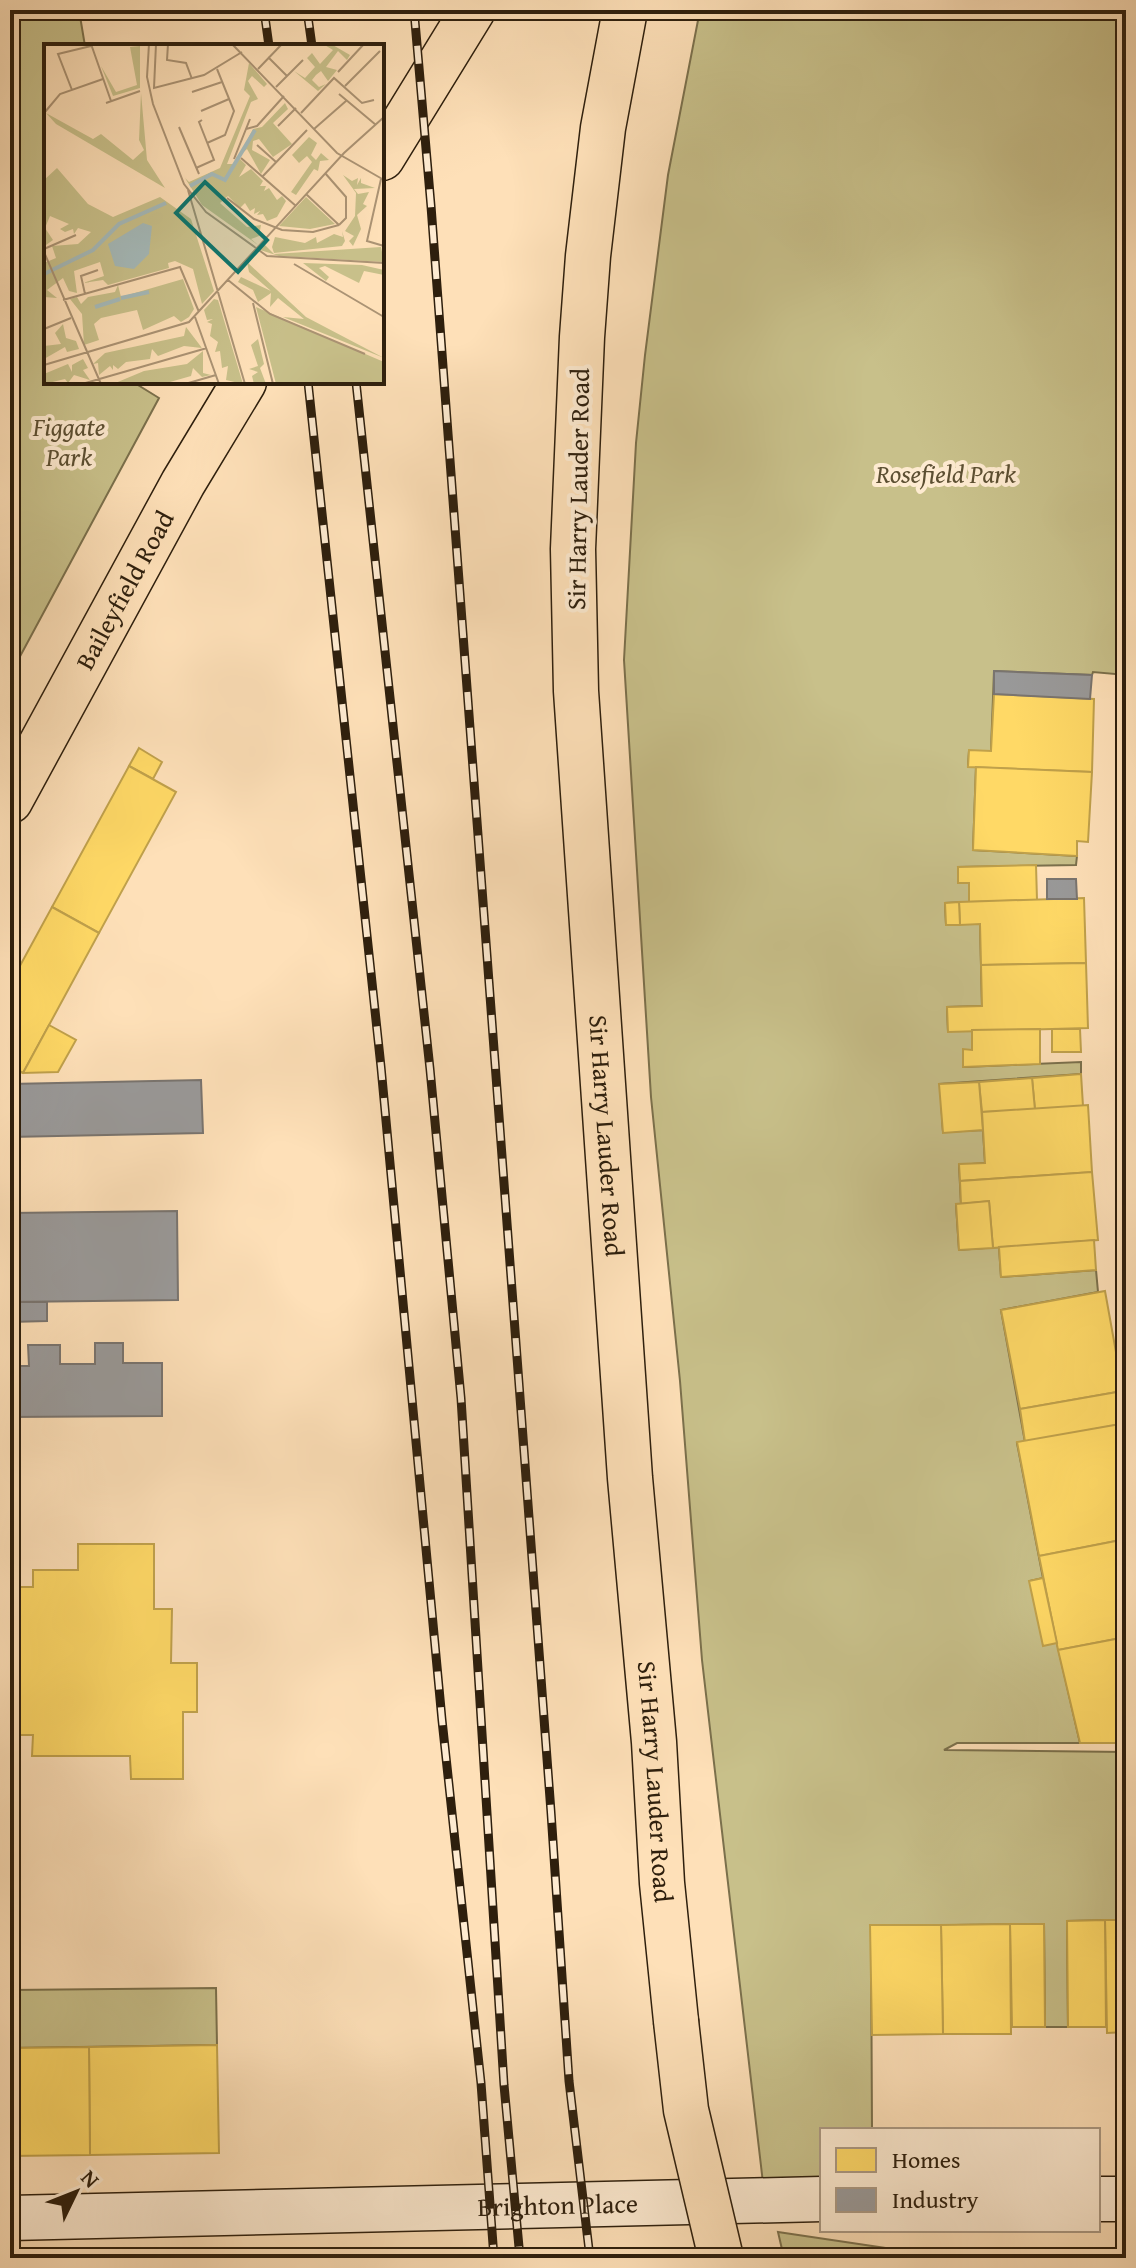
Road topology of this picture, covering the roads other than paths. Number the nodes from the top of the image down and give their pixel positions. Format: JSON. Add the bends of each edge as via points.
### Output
{"nodes":[{"id":1,"x":473,"y":10,"type":"edge"},
{"id":2,"x":625,"y":10,"type":"edge"},
{"id":3,"x":384,"y":155,"type":"edge"},
{"id":4,"x":243,"y":384,"type":"edge"},
{"id":5,"x":10,"y":801,"type":"edge"},
{"id":6,"x":820,"y":2199,"type":"edge"},
{"id":7,"x":1100,"y":2199,"type":"edge"},
{"id":8,"x":1126,"y":2199,"type":"edge"},
{"id":9,"x":10,"y":2218,"type":"edge"},
{"id":10,"x":721,"y":2258,"type":"edge"}],
"edges":[{"from":1,"to":3,"type":"main road"},
{"from":2,"to":10,"type":"main road","name":"Sir Harry Lauder Road","bridge":true,"via":[[601,142],[588,256],[573,549],[576,659],[662,1883],[686,2110]]},
{"from":4,"to":5,"type":"main road","name":"Baileyfield Road"},
{"from":6,"to":9,"type":"street","name":"Brighton Place"},
{"from":7,"to":8,"type":"street"}]}
